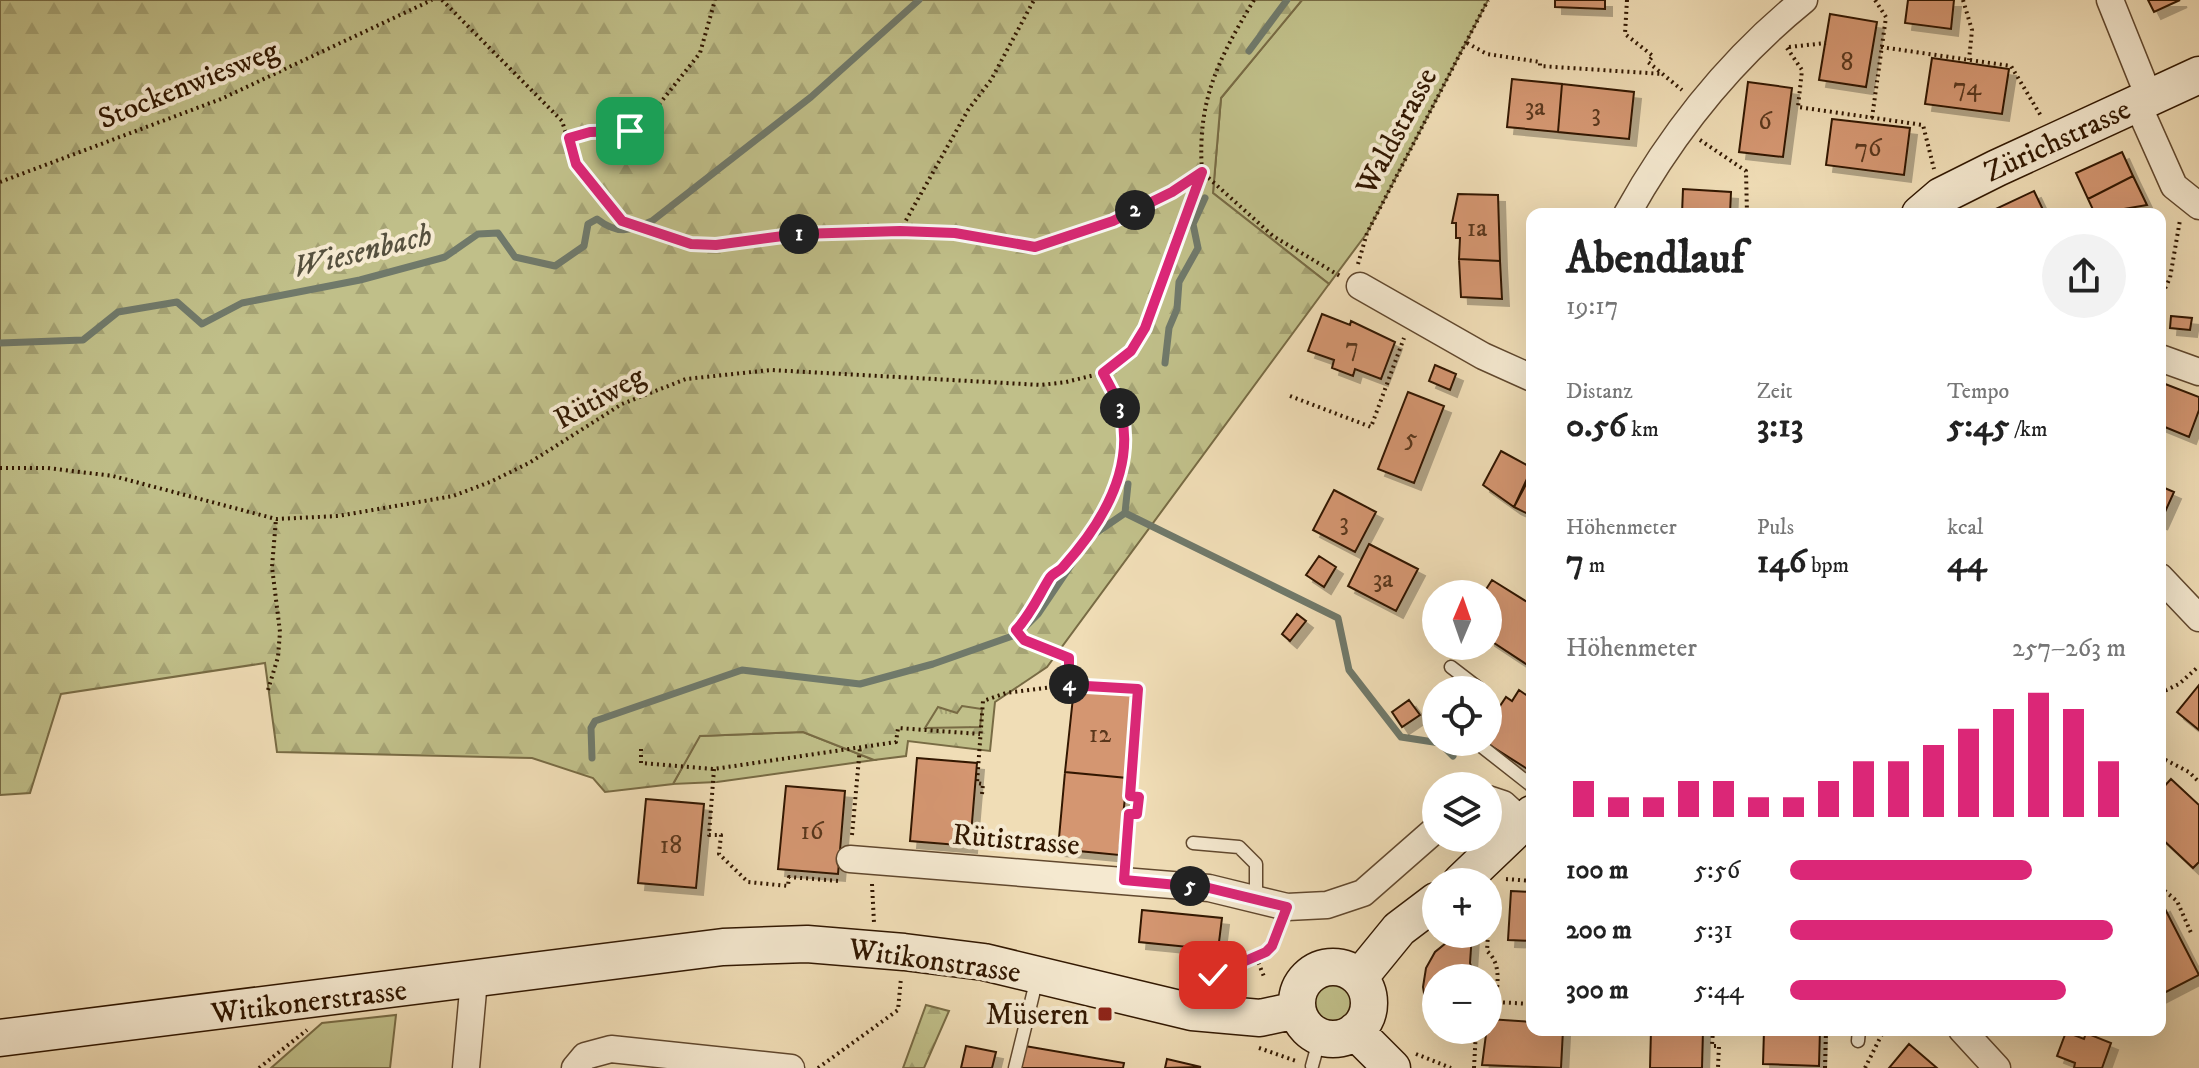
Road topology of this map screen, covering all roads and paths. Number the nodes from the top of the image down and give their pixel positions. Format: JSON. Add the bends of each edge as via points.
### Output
{"nodes":[{"id":1,"x":432,"y":0,"type":"edge"},
{"id":2,"x":442,"y":0,"type":"edge"},
{"id":3,"x":715,"y":0,"type":"edge"},
{"id":4,"x":1034,"y":0,"type":"edge"},
{"id":5,"x":1254,"y":0,"type":"edge"},
{"id":6,"x":1488,"y":0,"type":"edge"},
{"id":7,"x":1627,"y":0,"type":"edge"},
{"id":8,"x":1804,"y":0,"type":"edge"},
{"id":9,"x":1875,"y":0,"type":"edge"},
{"id":10,"x":1963,"y":0,"type":"edge"},
{"id":11,"x":2110,"y":0,"type":"edge"},
{"id":12,"x":1779,"y":36,"type":"junction"},
{"id":13,"x":1467,"y":43,"type":"junction"},
{"id":14,"x":1826,"y":43,"type":"dead end"},
{"id":15,"x":1881,"y":47,"type":"junction"},
{"id":16,"x":1969,"y":60,"type":"junction"},
{"id":17,"x":1663,"y":74,"type":"junction"},
{"id":18,"x":2199,"y":75,"type":"edge"},
{"id":19,"x":1668,"y":79,"type":"dead end"},
{"id":20,"x":2143,"y":100,"type":"junction"},
{"id":21,"x":1872,"y":118,"type":"junction"},
{"id":22,"x":1681,"y":127,"type":"junction"},
{"id":23,"x":569,"y":138,"type":"junction"},
{"id":24,"x":2056,"y":140,"type":"junction"},
{"id":25,"x":1202,"y":172,"type":"junction"},
{"id":26,"x":0,"y":182,"type":"edge"},
{"id":27,"x":2191,"y":201,"type":"edge"},
{"id":28,"x":1930,"y":205,"type":"edge"},
{"id":29,"x":1631,"y":208,"type":"edge"},
{"id":30,"x":1747,"y":208,"type":"edge"},
{"id":31,"x":900,"y":231,"type":"junction"},
{"id":32,"x":1360,"y":286,"type":"junction"},
{"id":33,"x":2166,"y":286,"type":"edge"},
{"id":34,"x":1412,"y":318,"type":"junction"},
{"id":35,"x":2166,"y":360,"type":"edge"},
{"id":36,"x":2199,"y":372,"type":"edge"},
{"id":37,"x":1103,"y":373,"type":"junction"},
{"id":38,"x":1526,"y":375,"type":"edge"},
{"id":39,"x":1290,"y":396,"type":"dead end"},
{"id":40,"x":0,"y":468,"type":"edge"},
{"id":41,"x":276,"y":519,"type":"junction"},
{"id":42,"x":2166,"y":583,"type":"edge"},
{"id":43,"x":2199,"y":618,"type":"edge"},
{"id":44,"x":2199,"y":666,"type":"edge"},
{"id":45,"x":1451,"y":667,"type":"dead end"},
{"id":46,"x":1463,"y":676,"type":"edge"},
{"id":47,"x":1069,"y":685,"type":"junction"},
{"id":48,"x":268,"y":690,"type":"dead end"},
{"id":49,"x":2166,"y":690,"type":"edge"},
{"id":50,"x":980,"y":734,"type":"junction"},
{"id":51,"x":860,"y":747,"type":"junction"},
{"id":52,"x":641,"y":749,"type":"dead end"},
{"id":53,"x":1494,"y":756,"type":"edge"},
{"id":54,"x":2166,"y":760,"type":"edge"},
{"id":55,"x":714,"y":769,"type":"junction"},
{"id":56,"x":1526,"y":781,"type":"edge"},
{"id":57,"x":2199,"y":782,"type":"edge"},
{"id":58,"x":857,"y":791,"type":"dead end"},
{"id":59,"x":982,"y":794,"type":"dead end"},
{"id":60,"x":1502,"y":804,"type":"edge"},
{"id":61,"x":1526,"y":820,"type":"edge"},
{"id":62,"x":1526,"y":825,"type":"edge"},
{"id":63,"x":1422,"y":841,"type":"edge"},
{"id":64,"x":1193,"y":843,"type":"dead end"},
{"id":65,"x":1477,"y":868,"type":"edge"},
{"id":66,"x":849,"y":870,"type":"joint"},
{"id":67,"x":1503,"y":879,"type":"dead end"},
{"id":68,"x":1124,"y":880,"type":"junction"},
{"id":69,"x":1526,"y":881,"type":"edge"},
{"id":70,"x":860,"y":883,"type":"dead end"},
{"id":71,"x":2166,"y":892,"type":"edge"},
{"id":72,"x":1256,"y":898,"type":"junction"},
{"id":73,"x":1287,"y":907,"type":"junction"},
{"id":74,"x":1422,"y":912,"type":"edge"},
{"id":75,"x":874,"y":929,"type":"dead end"},
{"id":76,"x":2192,"y":935,"type":"dead end"},
{"id":77,"x":1256,"y":957,"type":"junction"},
{"id":78,"x":617,"y":960,"type":"joint"},
{"id":79,"x":1038,"y":975,"type":"junction"},
{"id":80,"x":886,"y":978,"type":"dead end"},
{"id":81,"x":1359,"y":978,"type":"junction"},
{"id":82,"x":1265,"y":979,"type":"dead end"},
{"id":83,"x":474,"y":980,"type":"junction"},
{"id":84,"x":901,"y":980,"type":"junction"},
{"id":85,"x":917,"y":981,"type":"dead end"},
{"id":86,"x":1195,"y":988,"type":"dead end"},
{"id":87,"x":1502,"y":1002,"type":"edge"},
{"id":88,"x":1526,"y":1004,"type":"edge"},
{"id":89,"x":1297,"y":1010,"type":"junction"},
{"id":90,"x":313,"y":1025,"type":"dead end"},
{"id":91,"x":1355,"y":1031,"type":"junction"},
{"id":92,"x":1713,"y":1036,"type":"edge"},
{"id":93,"x":1826,"y":1036,"type":"edge"},
{"id":94,"x":1968,"y":1036,"type":"edge"},
{"id":95,"x":0,"y":1038,"type":"edge"},
{"id":96,"x":1475,"y":1044,"type":"edge"},
{"id":97,"x":1253,"y":1046,"type":"dead end"},
{"id":98,"x":1316,"y":1052,"type":"junction"},
{"id":99,"x":1400,"y":1059,"type":"edge"},
{"id":100,"x":259,"y":1068,"type":"edge"},
{"id":101,"x":466,"y":1068,"type":"edge"},
{"id":102,"x":575,"y":1068,"type":"edge"},
{"id":103,"x":791,"y":1068,"type":"edge"},
{"id":104,"x":818,"y":1068,"type":"edge"},
{"id":105,"x":1015,"y":1068,"type":"edge"},
{"id":106,"x":1451,"y":1068,"type":"edge"},
{"id":107,"x":1474,"y":1068,"type":"edge"},
{"id":108,"x":1718,"y":1068,"type":"edge"},
{"id":109,"x":1825,"y":1068,"type":"edge"},
{"id":110,"x":1997,"y":1068,"type":"edge"}],
"edges":[{"from":1,"to":26,"type":"path","name":"Stockenwiesweg","via":[[221,99]]},
{"from":2,"to":23,"type":"path","via":[[535,91],[562,121]]},
{"from":3,"to":23,"type":"path","via":[[700,53],[641,127]]},
{"from":4,"to":31,"type":"path"},
{"from":5,"to":25,"type":"path","via":[[1205,99]]},
{"from":6,"to":13,"type":"path","name":"Waldstrasse"},
{"from":7,"to":17,"type":"path","via":[[1625,34],[1653,56],[1648,62]]},
{"from":8,"to":12,"type":"street"},
{"from":9,"to":15,"type":"path","via":[[1886,17]]},
{"from":10,"to":16,"type":"path","via":[[1972,30]]},
{"from":11,"to":20,"type":"street"},
{"from":12,"to":14,"type":"path"},
{"from":12,"to":21,"type":"path","via":[[1802,70],[1798,107]]},
{"from":12,"to":22,"type":"street","via":[[1730,67]]},
{"from":13,"to":17,"type":"path","via":[[1487,54],[1540,66]]},
{"from":13,"to":32,"type":"path","name":"Waldstrasse","via":[[1367,233],[1359,253]]},
{"from":15,"to":16,"type":"path"},
{"from":15,"to":21,"type":"path"},
{"from":16,"to":24,"type":"path","via":[[2011,66]]},
{"from":17,"to":19,"type":"path"},
{"from":18,"to":20,"type":"main road","name":"Zürichstrasse"},
{"from":20,"to":24,"type":"main road","name":"Zürichstrasse"},
{"from":20,"to":27,"type":"street","via":[[2174,186]]},
{"from":21,"to":28,"type":"path","via":[[1923,125]]},
{"from":22,"to":29,"type":"street"},
{"from":22,"to":30,"type":"path","via":[[1746,171]]},
{"from":23,"to":31,"type":"path","via":[[576,164],[622,221],[691,244]]},
{"from":24,"to":28,"type":"main road","name":"Zürichstrasse"},
{"from":25,"to":31,"type":"path","via":[[1113,221],[1035,247],[955,233]]},
{"from":25,"to":32,"type":"path","via":[[1273,236]]},
{"from":25,"to":37,"type":"path","name":"Rütiweg","via":[[1145,328],[1131,351]]},
{"from":27,"to":33,"type":"path"},
{"from":32,"to":34,"type":"street"},
{"from":34,"to":38,"type":"street"},
{"from":34,"to":39,"type":"path","via":[[1371,427]]},
{"from":35,"to":36,"type":"street"},
{"from":37,"to":41,"type":"path","name":"Rütiweg","via":[[1041,385],[771,370],[686,379],[622,404],[529,463],[453,496],[338,516]]},
{"from":37,"to":47,"type":"path","via":[[1121,410],[1124,437],[1118,484],[1016,630],[1024,640],[1069,658]]},
{"from":40,"to":41,"type":"path","name":"Rütiweg","via":[[113,476]]},
{"from":41,"to":48,"type":"path","via":[[272,567],[280,632]]},
{"from":42,"to":43,"type":"street"},
{"from":44,"to":49,"type":"path"},
{"from":45,"to":46,"type":"lane"},
{"from":47,"to":50,"type":"path","via":[[983,701]]},
{"from":47,"to":68,"type":"path","via":[[1138,689],[1130,796],[1139,797],[1137,814],[1129,814]]},
{"from":50,"to":51,"type":"path","via":[[898,728],[896,742]]},
{"from":50,"to":59,"type":"path","via":[[977,783],[983,784]]},
{"from":51,"to":55,"type":"path"},
{"from":51,"to":58,"type":"path"},
{"from":52,"to":55,"type":"path","via":[[641,763]]},
{"from":53,"to":56,"type":"lane"},
{"from":54,"to":57,"type":"path"},
{"from":55,"to":66,"type":"path","via":[[709,835],[721,835],[719,854],[748,882],[788,886],[789,877]]},
{"from":60,"to":61,"type":"street"},
{"from":62,"to":65,"type":"main road"},
{"from":63,"to":73,"type":"street","name":"Rütistrasse","via":[[1363,893],[1327,905]]},
{"from":64,"to":72,"type":"lane","via":[[1239,847],[1256,864]]},
{"from":66,"to":68,"type":"street","name":"Rütistrasse"},
{"from":67,"to":69,"type":"path"},
{"from":68,"to":72,"type":"street","name":"Rütistrasse"},
{"from":70,"to":75,"type":"path","via":[[872,884]]},
{"from":71,"to":76,"type":"path","via":[[2177,901]]},
{"from":72,"to":73,"type":"street","name":"Rütistrasse"},
{"from":73,"to":77,"type":"path","via":[[1272,946]]},
{"from":74,"to":81,"type":"main road","via":[[1399,929]]},
{"from":77,"to":82,"type":"path"},
{"from":77,"to":86,"type":"path","via":[[1197,978]]},
{"from":78,"to":79,"type":"main road","name":"Witikonstrasse","via":[[723,947],[807,944],[984,962]]},
{"from":78,"to":83,"type":"main road","name":"Witikonerstrasse"},
{"from":79,"to":89,"type":"main road","name":"Witikonstrasse","via":[[1192,1012],[1260,1018]]},
{"from":79,"to":105,"type":"lane"},
{"from":80,"to":84,"type":"path"},
{"from":81,"to":89,"type":"main road","via":[[1339,967],[1316,971],[1300,987]]},
{"from":81,"to":91,"type":"main road","via":[[1369,1005]]},
{"from":83,"to":95,"type":"main road","name":"Witikonerstrasse"},
{"from":83,"to":101,"type":"street"},
{"from":84,"to":85,"type":"path"},
{"from":84,"to":104,"type":"path","via":[[898,1010]]},
{"from":87,"to":88,"type":"path"},
{"from":89,"to":98,"type":"main road"},
{"from":90,"to":100,"type":"path"},
{"from":91,"to":98,"type":"main road"},
{"from":91,"to":99,"type":"main road"},
{"from":92,"to":108,"type":"path","via":[[1712,1046],[1719,1046]]},
{"from":93,"to":109,"type":"path"},
{"from":94,"to":110,"type":"street"},
{"from":96,"to":107,"type":"path"},
{"from":97,"to":98,"type":"path"},
{"from":99,"to":106,"type":"path"},
{"from":102,"to":103,"type":"street","via":[[585,1056],[611,1049]]}]}
